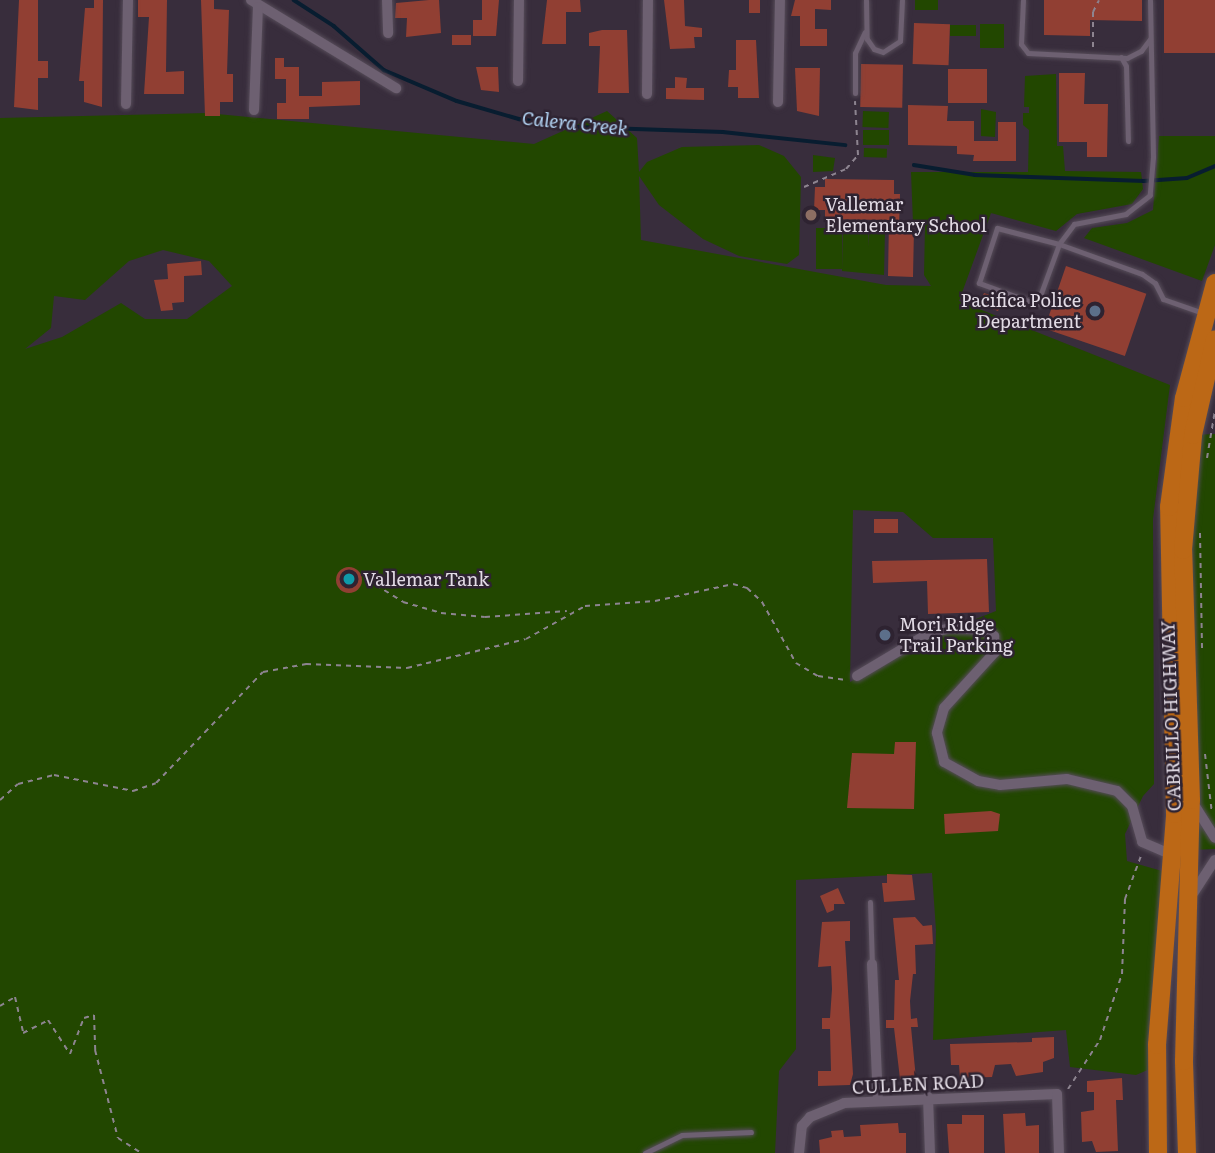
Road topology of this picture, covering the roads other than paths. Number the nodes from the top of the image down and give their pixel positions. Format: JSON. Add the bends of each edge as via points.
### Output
{"nodes":[{"id":1,"x":128,"y":0,"type":"edge"},
{"id":2,"x":387,"y":0,"type":"edge"},
{"id":3,"x":519,"y":0,"type":"edge"},
{"id":4,"x":648,"y":0,"type":"edge"},
{"id":5,"x":780,"y":0,"type":"edge"},
{"id":6,"x":866,"y":0,"type":"edge"},
{"id":7,"x":902,"y":0,"type":"edge"},
{"id":8,"x":1023,"y":0,"type":"edge"},
{"id":9,"x":1150,"y":0,"type":"edge"},
{"id":10,"x":255,"y":4,"type":"edge"},
{"id":11,"x":866,"y":31,"type":"junction"},
{"id":12,"x":388,"y":33,"type":"dead end"},
{"id":13,"x":1150,"y":39,"type":"junction"},
{"id":14,"x":1121,"y":57,"type":"junction"},
{"id":15,"x":518,"y":81,"type":"dead end"},
{"id":16,"x":396,"y":88,"type":"dead end"},
{"id":17,"x":855,"y":93,"type":"road end"},
{"id":18,"x":647,"y":94,"type":"dead end"},
{"id":19,"x":778,"y":102,"type":"dead end"},
{"id":20,"x":126,"y":104,"type":"dead end"},
{"id":21,"x":254,"y":110,"type":"dead end"},
{"id":22,"x":1128,"y":142,"type":"dead end"},
{"id":23,"x":1059,"y":243,"type":"junction"},
{"id":24,"x":1215,"y":283,"type":"edge"},
{"id":25,"x":1206,"y":314,"type":"junction"},
{"id":26,"x":1215,"y":339,"type":"edge"},
{"id":27,"x":857,"y":676,"type":"road end"},
{"id":28,"x":1191,"y":800,"type":"junction"},
{"id":29,"x":1215,"y":838,"type":"edge"},
{"id":30,"x":1173,"y":855,"type":"junction"},
{"id":31,"x":1215,"y":860,"type":"edge"},
{"id":32,"x":870,"y":902,"type":"dead end"},
{"id":33,"x":1190,"y":902,"type":"junction"},
{"id":34,"x":872,"y":964,"type":"joint"},
{"id":35,"x":928,"y":1097,"type":"junction"},
{"id":36,"x":878,"y":1099,"type":"junction"},
{"id":37,"x":751,"y":1132,"type":"dead end"},
{"id":38,"x":645,"y":1153,"type":"edge"},
{"id":39,"x":799,"y":1153,"type":"edge"},
{"id":40,"x":930,"y":1153,"type":"edge"},
{"id":41,"x":1059,"y":1153,"type":"edge"},
{"id":42,"x":1158,"y":1153,"type":"edge"},
{"id":43,"x":1187,"y":1153,"type":"edge"}],
"edges":[{"from":1,"to":20,"type":"street"},
{"from":2,"to":12,"type":"street"},
{"from":3,"to":15,"type":"street"},
{"from":4,"to":18,"type":"street"},
{"from":5,"to":19,"type":"street"},
{"from":6,"to":11,"type":"lane"},
{"from":7,"to":11,"type":"lane","via":[[901,37],[895,48],[874,49]]},
{"from":8,"to":14,"type":"lane","via":[[1023,49],[1034,54]]},
{"from":9,"to":13,"type":"lane"},
{"from":10,"to":16,"type":"street"},
{"from":10,"to":21,"type":"street"},
{"from":11,"to":17,"type":"lane","via":[[855,53]]},
{"from":13,"to":14,"type":"lane","via":[[1137,54]]},
{"from":13,"to":23,"type":"lane","via":[[1151,190],[1137,209],[1074,224]]},
{"from":14,"to":22,"type":"lane","via":[[1126,66]]},
{"from":23,"to":23,"type":"lane","via":[[997,229],[979,283],[1037,304]]},
{"from":23,"to":25,"type":"lane","via":[[1142,274],[1163,299]]},
{"from":24,"to":25,"type":"highway","name":"CABRILLO HIGHWAY"},
{"from":25,"to":30,"type":"highway","name":"CABRILLO HIGHWAY","via":[[1184,398],[1169,507]]},
{"from":26,"to":28,"type":"highway","name":"CABRILLO HIGHWAY","via":[[1193,435],[1185,506]]},
{"from":27,"to":30,"type":"street","via":[[929,633],[950,628],[984,630],[994,636],[995,652],[944,708],[937,733],[944,762],[978,781],[1000,785],[1067,779],[1106,786],[1132,806],[1142,842]]},
{"from":28,"to":29,"type":"street"},
{"from":28,"to":33,"type":"highway","name":"CABRILLO HIGHWAY"},
{"from":30,"to":42,"type":"highway","name":"CABRILLO HIGHWAY","via":[[1158,1033]]},
{"from":31,"to":33,"type":"street","via":[[1199,877]]},
{"from":32,"to":34,"type":"lane"},
{"from":33,"to":43,"type":"highway","name":"CABRILLO HIGHWAY","via":[[1184,1061]]},
{"from":34,"to":36,"type":"street"},
{"from":35,"to":36,"type":"street","name":"CULLEN ROAD"},
{"from":35,"to":40,"type":"street"},
{"from":35,"to":41,"type":"street","name":"CULLEN ROAD","via":[[1058,1094]]},
{"from":36,"to":39,"type":"street","name":"CULLEN ROAD","via":[[819,1110],[802,1126]]},
{"from":37,"to":38,"type":"lane","via":[[682,1135]]}]}
